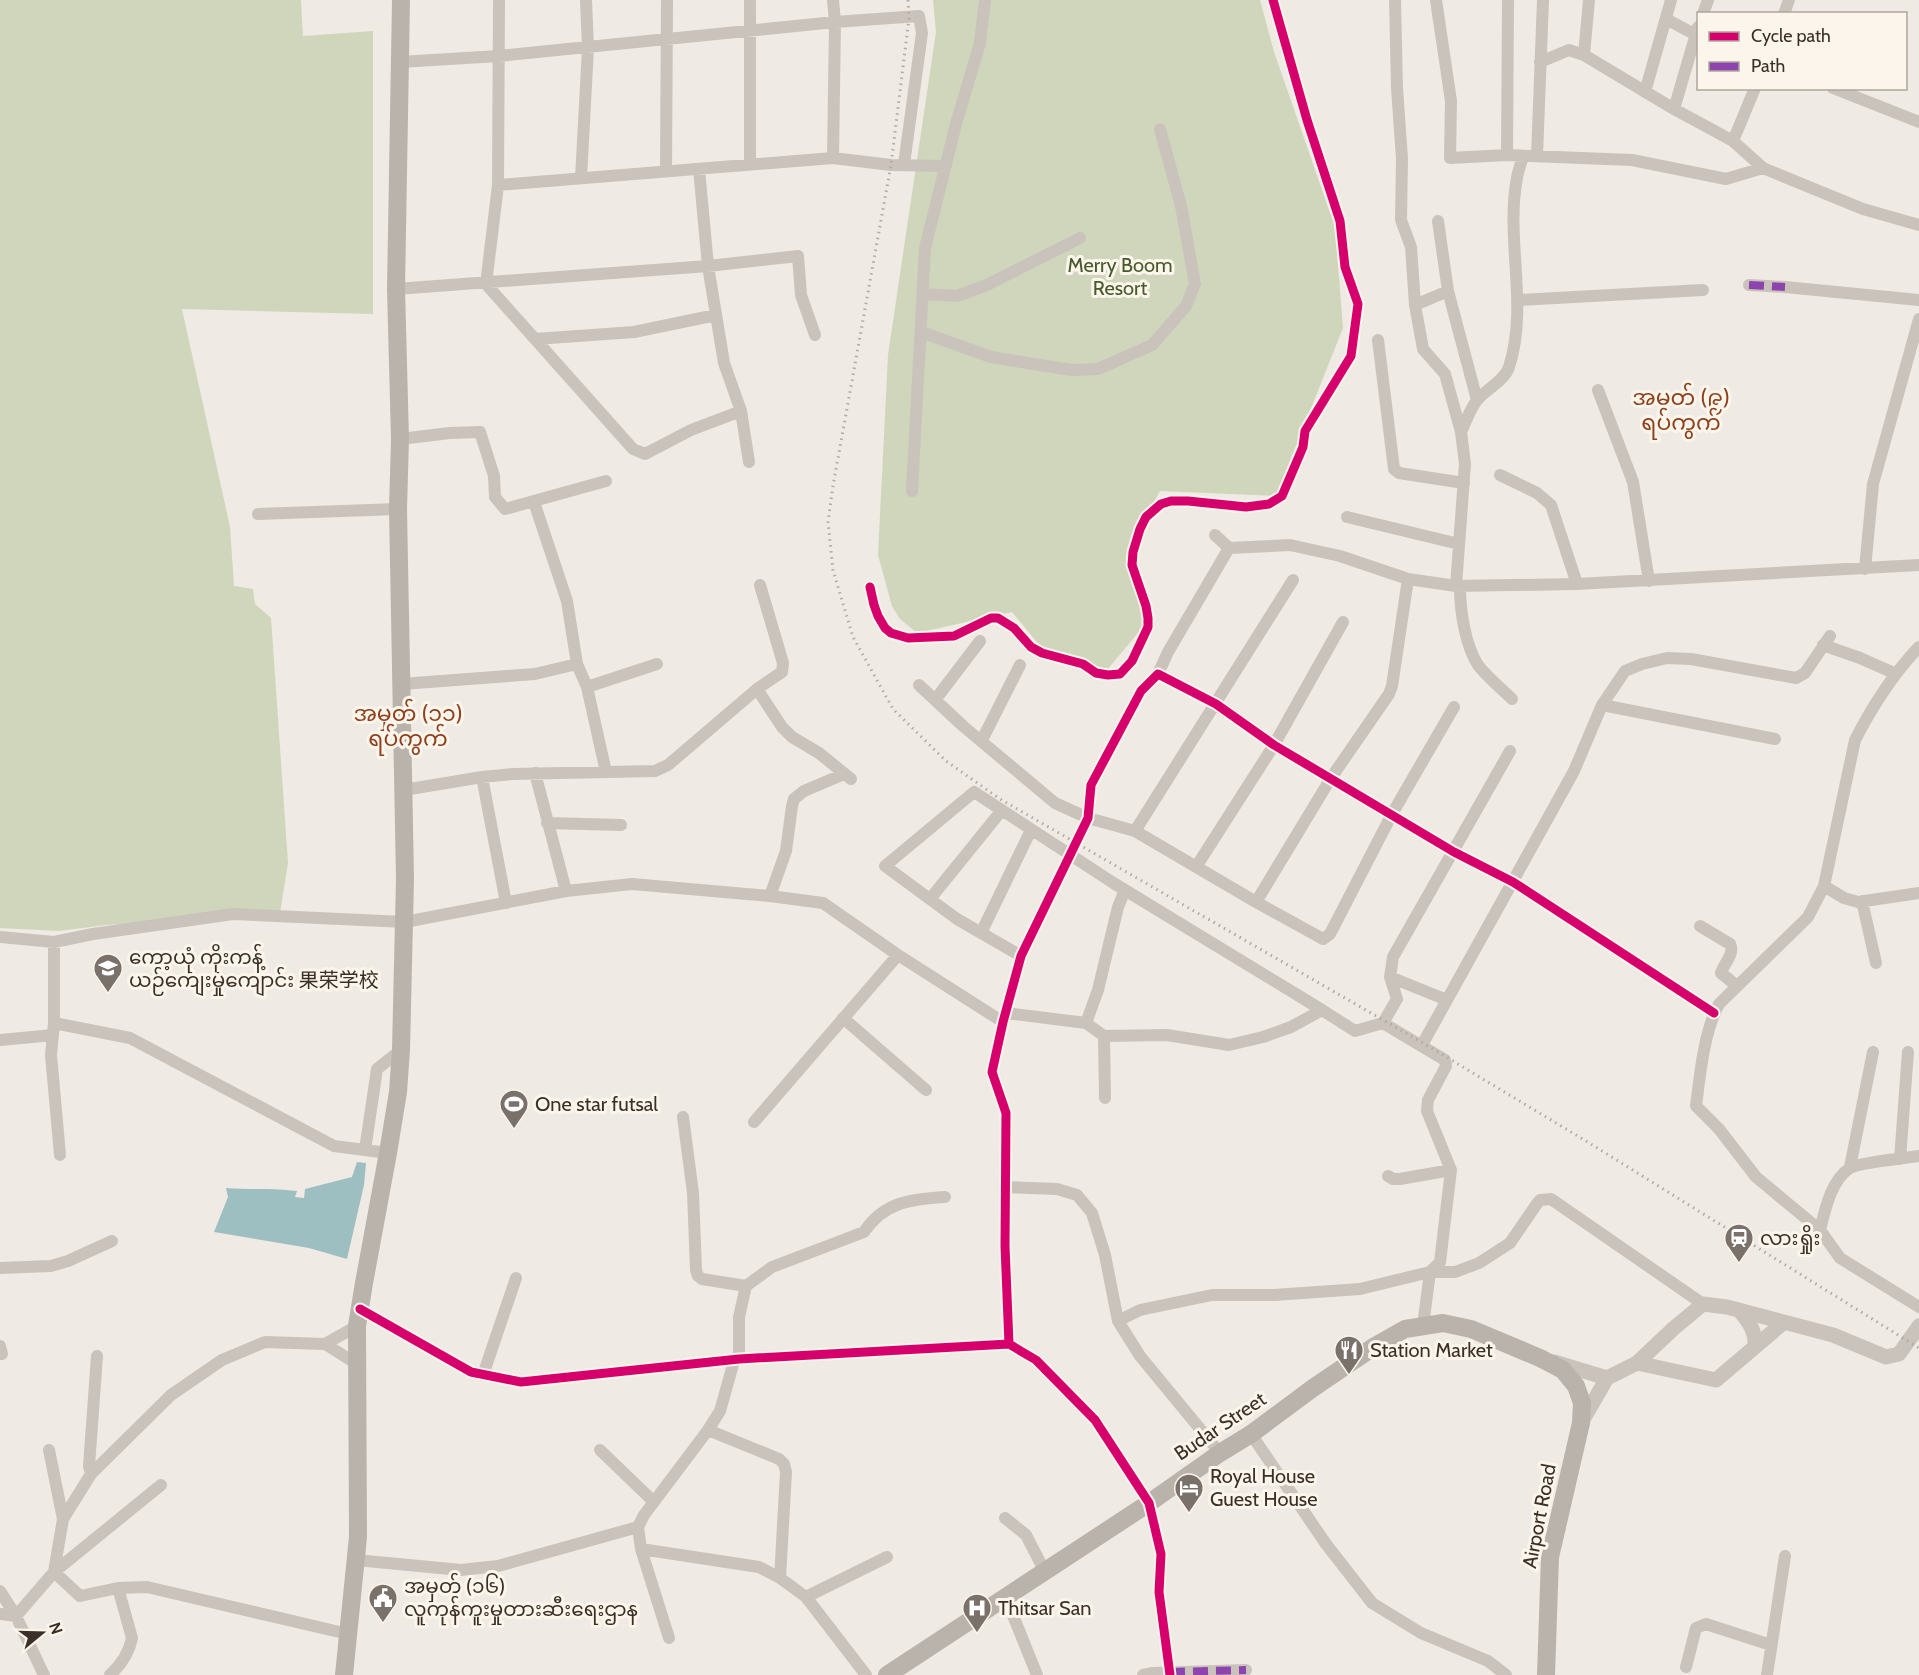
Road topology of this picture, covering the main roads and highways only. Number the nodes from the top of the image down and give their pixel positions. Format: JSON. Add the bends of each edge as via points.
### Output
{"nodes":[{"id":1,"x":401,"y":0,"type":"edge"},
{"id":2,"x":1582,"y":1403,"type":"joint"},
{"id":3,"x":344,"y":1675,"type":"edge"},
{"id":4,"x":887,"y":1675,"type":"edge"},
{"id":5,"x":1546,"y":1675,"type":"edge"}],
"edges":[{"from":1,"to":3,"type":"main road","via":[[396,289],[405,922],[401,1050],[398,1092],[359,1318],[358,1536]]},
{"from":2,"to":4,"type":"main road","name":"Budar Street","via":[[1576,1386],[1563,1370],[1471,1329],[1443,1323],[1405,1329]]},
{"from":2,"to":5,"type":"main road","name":"Airport Road","via":[[1581,1423],[1550,1557]]}]}
